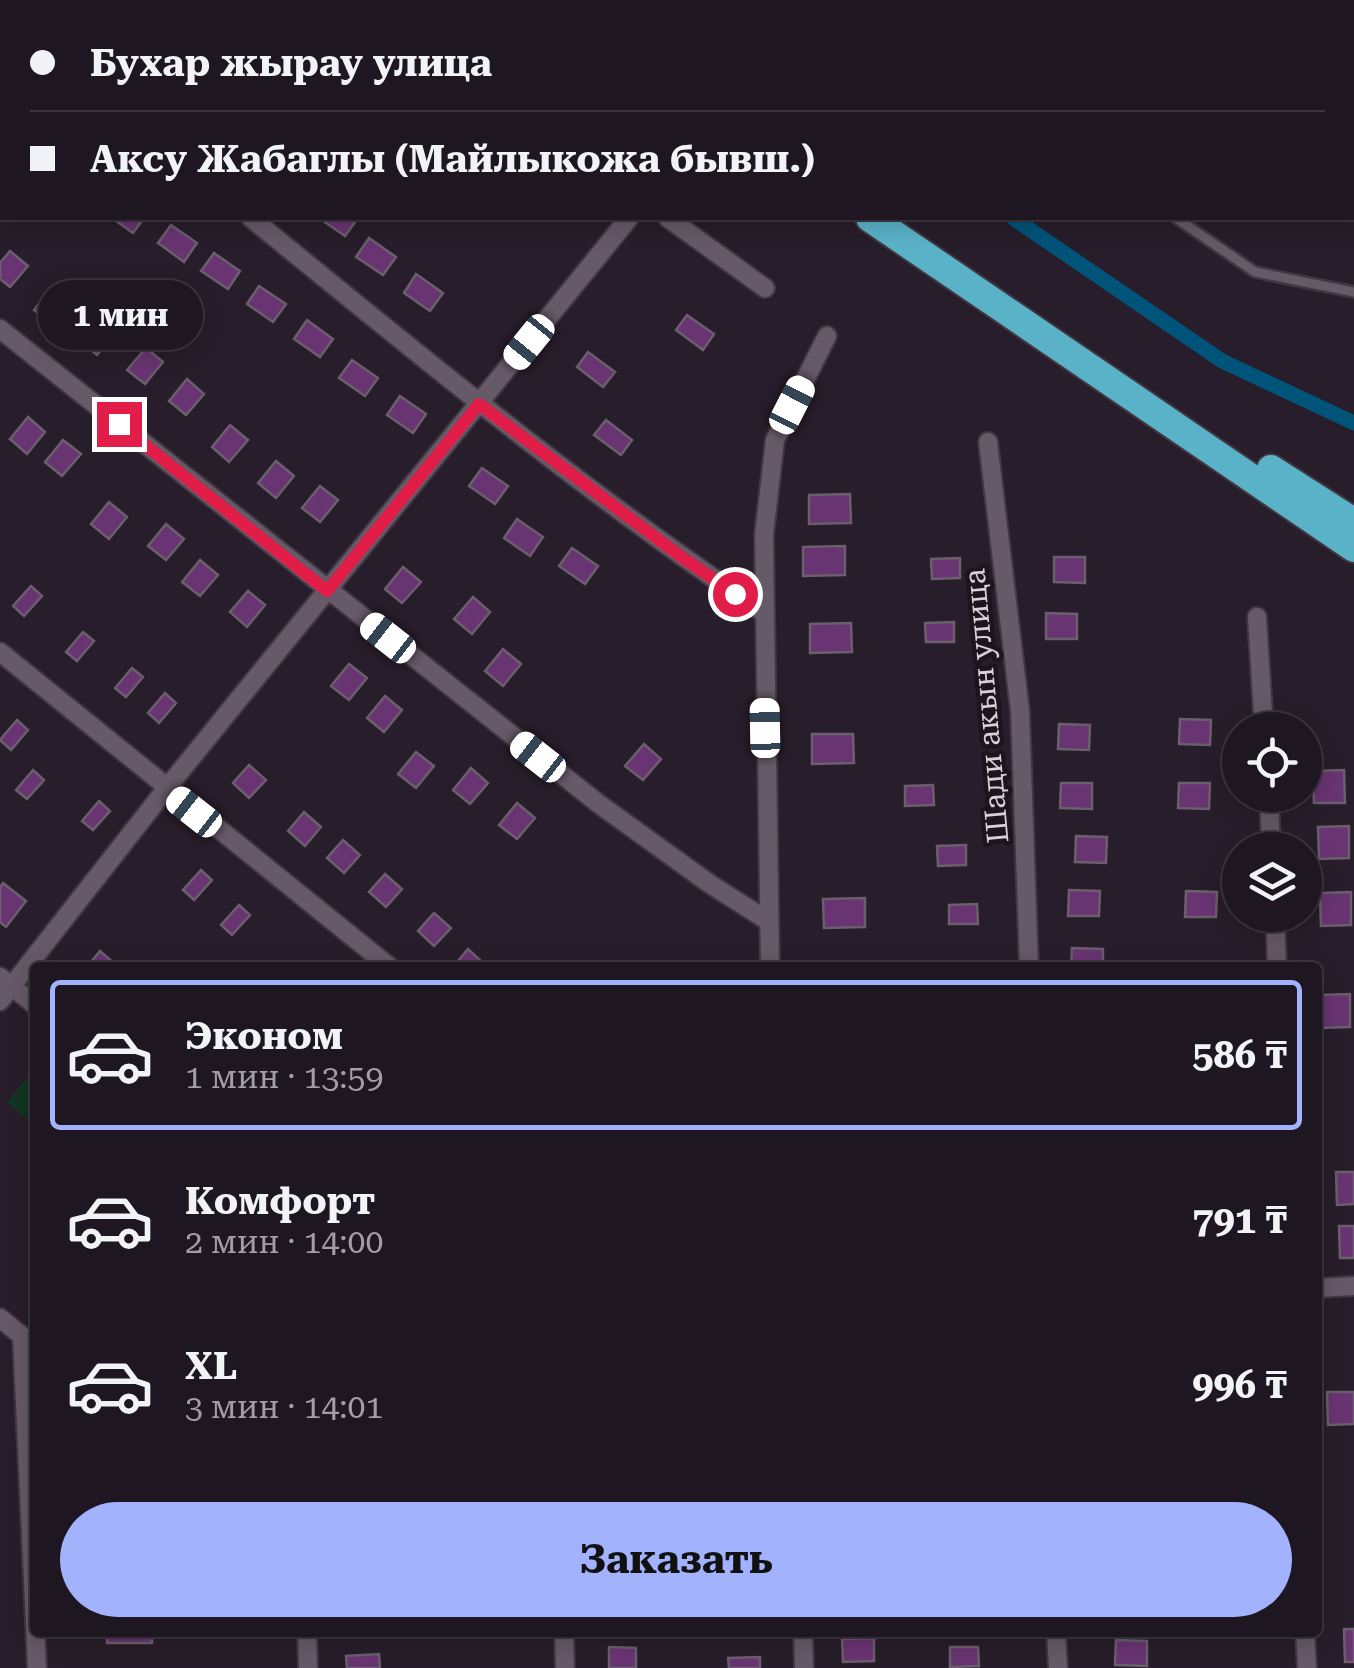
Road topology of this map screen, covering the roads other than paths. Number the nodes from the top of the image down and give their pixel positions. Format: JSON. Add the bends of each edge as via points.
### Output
{"nodes":[{"id":1,"x":253,"y":220,"type":"edge"},
{"id":2,"x":627,"y":220,"type":"edge"},
{"id":3,"x":671,"y":220,"type":"edge"},
{"id":4,"x":873,"y":220,"type":"edge"},
{"id":5,"x":907,"y":220,"type":"edge"},
{"id":6,"x":1179,"y":220,"type":"edge"},
{"id":7,"x":765,"y":288,"type":"dead end"},
{"id":8,"x":1354,"y":292,"type":"edge"},
{"id":9,"x":0,"y":329,"type":"edge"},
{"id":10,"x":826,"y":336,"type":"dead end"},
{"id":11,"x":479,"y":404,"type":"junction"},
{"id":12,"x":988,"y":442,"type":"dead end"},
{"id":13,"x":1354,"y":522,"type":"edge"},
{"id":14,"x":1354,"y":548,"type":"edge"},
{"id":15,"x":327,"y":591,"type":"junction"},
{"id":16,"x":763,"y":612,"type":"junction"},
{"id":17,"x":1257,"y":617,"type":"dead end"},
{"id":18,"x":0,"y":652,"type":"edge"},
{"id":19,"x":1263,"y":712,"type":"edge"},
{"id":20,"x":166,"y":789,"type":"junction"},
{"id":21,"x":768,"y":920,"type":"junction"},
{"id":22,"x":1275,"y":932,"type":"edge"},
{"id":23,"x":383,"y":962,"type":"edge"},
{"id":24,"x":770,"y":962,"type":"edge"},
{"id":25,"x":1029,"y":962,"type":"edge"},
{"id":26,"x":1277,"y":962,"type":"edge"},
{"id":27,"x":4,"y":989,"type":"edge"},
{"id":28,"x":30,"y":1002,"type":"edge"},
{"id":29,"x":1354,"y":1286,"type":"edge"},
{"id":30,"x":1322,"y":1288,"type":"edge"},
{"id":31,"x":0,"y":1318,"type":"edge"},
{"id":32,"x":30,"y":1513,"type":"edge"},
{"id":33,"x":36,"y":1637,"type":"edge"},
{"id":34,"x":307,"y":1637,"type":"edge"},
{"id":35,"x":564,"y":1637,"type":"edge"},
{"id":36,"x":802,"y":1637,"type":"edge"},
{"id":37,"x":1056,"y":1637,"type":"edge"},
{"id":38,"x":1305,"y":1637,"type":"edge"},
{"id":39,"x":37,"y":1668,"type":"edge"},
{"id":40,"x":308,"y":1668,"type":"edge"},
{"id":41,"x":565,"y":1668,"type":"edge"},
{"id":42,"x":804,"y":1668,"type":"edge"},
{"id":43,"x":1058,"y":1668,"type":"edge"},
{"id":44,"x":1307,"y":1668,"type":"edge"}],
"edges":[{"from":1,"to":11,"type":"street"},
{"from":2,"to":11,"type":"street"},
{"from":3,"to":7,"type":"street"},
{"from":4,"to":14,"type":"highway"},
{"from":5,"to":13,"type":"highway"},
{"from":6,"to":8,"type":"lane","via":[[1255,272]]},
{"from":9,"to":15,"type":"street"},
{"from":10,"to":16,"type":"street","via":[[774,440]]},
{"from":11,"to":15,"type":"street"},
{"from":11,"to":16,"type":"street"},
{"from":12,"to":25,"type":"street","name":"Шади акын улица","via":[[1020,711]]},
{"from":15,"to":20,"type":"street"},
{"from":15,"to":21,"type":"street","via":[[599,804]]},
{"from":16,"to":21,"type":"street"},
{"from":17,"to":19,"type":"street"},
{"from":18,"to":20,"type":"street"},
{"from":20,"to":23,"type":"street"},
{"from":20,"to":27,"type":"street"},
{"from":21,"to":24,"type":"street"},
{"from":22,"to":26,"type":"street"},
{"from":27,"to":28,"type":"street"},
{"from":29,"to":30,"type":"street"},
{"from":31,"to":32,"type":"street","via":[[22,1336]]},
{"from":33,"to":39,"type":"street"},
{"from":34,"to":40,"type":"street"},
{"from":35,"to":41,"type":"street"},
{"from":36,"to":42,"type":"street"},
{"from":37,"to":43,"type":"street"},
{"from":38,"to":44,"type":"street"}]}
